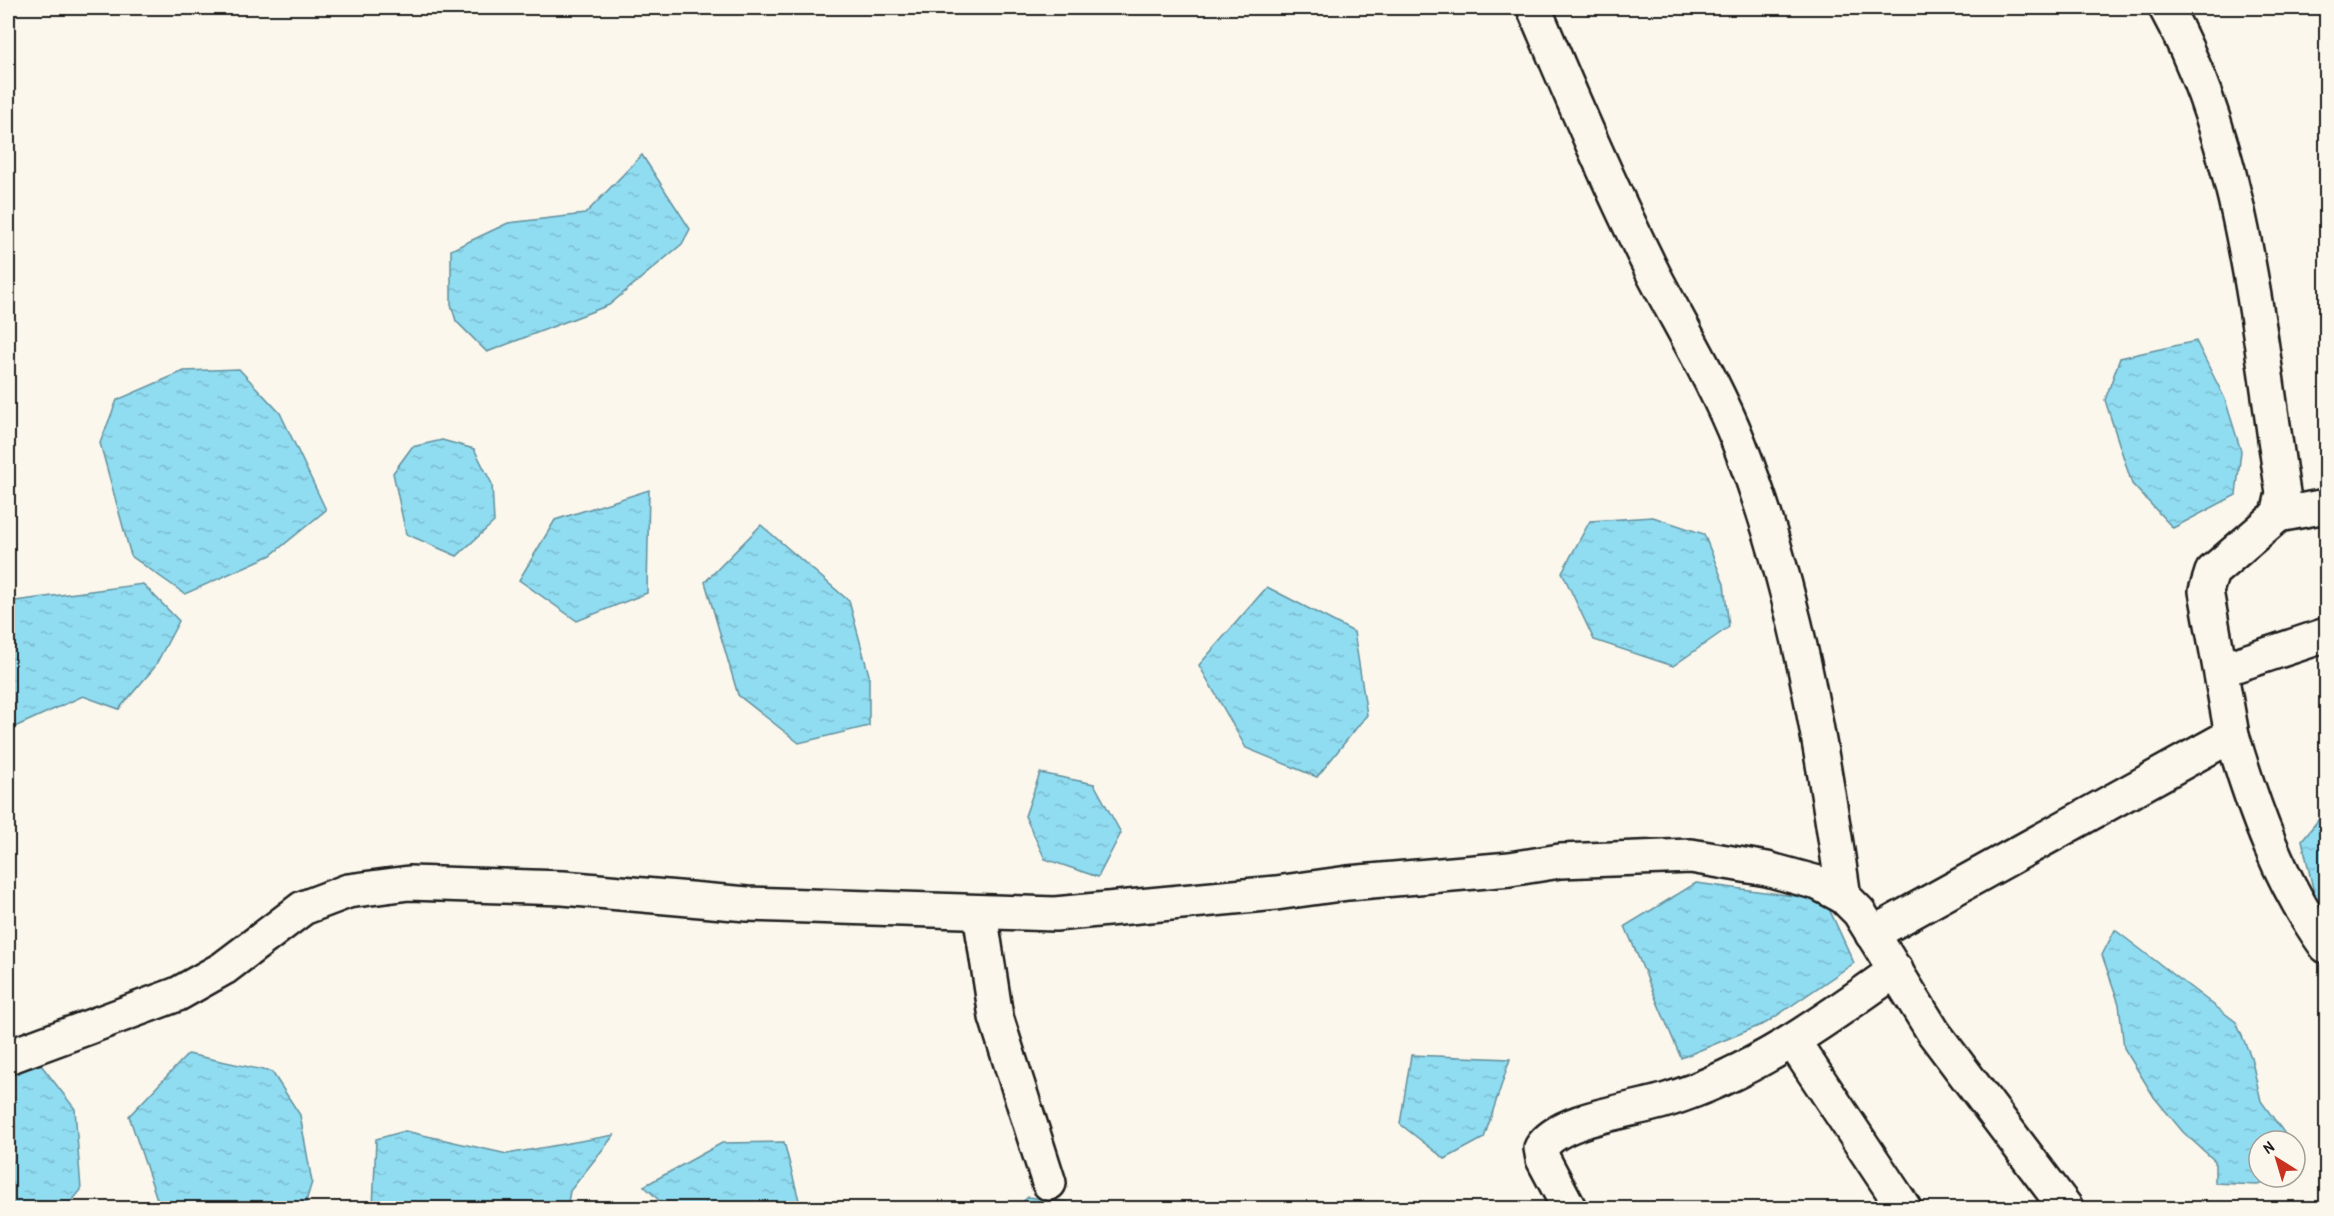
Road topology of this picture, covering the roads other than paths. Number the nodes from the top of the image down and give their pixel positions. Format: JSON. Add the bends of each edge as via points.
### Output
{"nodes":[{"id":1,"x":1534,"y":8,"type":"edge"},
{"id":2,"x":2166,"y":8,"type":"edge"},
{"id":3,"x":2326,"y":506,"type":"edge"},
{"id":4,"x":2278,"y":515,"type":"junction"},
{"id":5,"x":2326,"y":635,"type":"edge"},
{"id":6,"x":2221,"y":670,"type":"junction"},
{"id":7,"x":2232,"y":735,"type":"junction"},
{"id":8,"x":1844,"y":897,"type":"junction"},
{"id":9,"x":980,"y":913,"type":"junction"},
{"id":10,"x":1872,"y":934,"type":"junction"},
{"id":11,"x":2326,"y":946,"type":"edge"},
{"id":12,"x":1896,"y":970,"type":"junction"},
{"id":13,"x":1793,"y":1041,"type":"junction"},
{"id":14,"x":8,"y":1058,"type":"edge"},
{"id":15,"x":1050,"y":1183,"type":"dead end"},
{"id":16,"x":1569,"y":1209,"type":"edge"},
{"id":17,"x":1904,"y":1209,"type":"edge"},
{"id":18,"x":2066,"y":1209,"type":"edge"}],
"edges":[{"from":1,"to":8,"type":"street","via":[[1601,166],[1720,398],[1740,445],[1785,578],[1821,740]]},
{"from":2,"to":4,"type":"street","via":[[2199,77],[2232,192],[2249,273],[2283,493]]},
{"from":3,"to":4,"type":"street"},
{"from":4,"to":6,"type":"street","via":[[2212,572],[2208,580],[2206,591]]},
{"from":5,"to":6,"type":"street"},
{"from":6,"to":7,"type":"street"},
{"from":7,"to":10,"type":"street"},
{"from":7,"to":11,"type":"street","via":[[2267,840],[2308,922]]},
{"from":8,"to":9,"type":"street","via":[[1818,883],[1767,869],[1690,856],[1560,861],[1055,914]]},
{"from":8,"to":10,"type":"street"},
{"from":9,"to":14,"type":"street","via":[[747,904],[540,888],[409,883],[348,891],[303,908],[224,968],[178,994]]},
{"from":9,"to":15,"type":"street","via":[[996,1017]]},
{"from":10,"to":12,"type":"street"},
{"from":12,"to":13,"type":"street"},
{"from":12,"to":18,"type":"street","via":[[1934,1033]]},
{"from":13,"to":16,"type":"street","via":[[1678,1096],[1556,1132],[1541,1148]]},
{"from":13,"to":17,"type":"street"}]}
